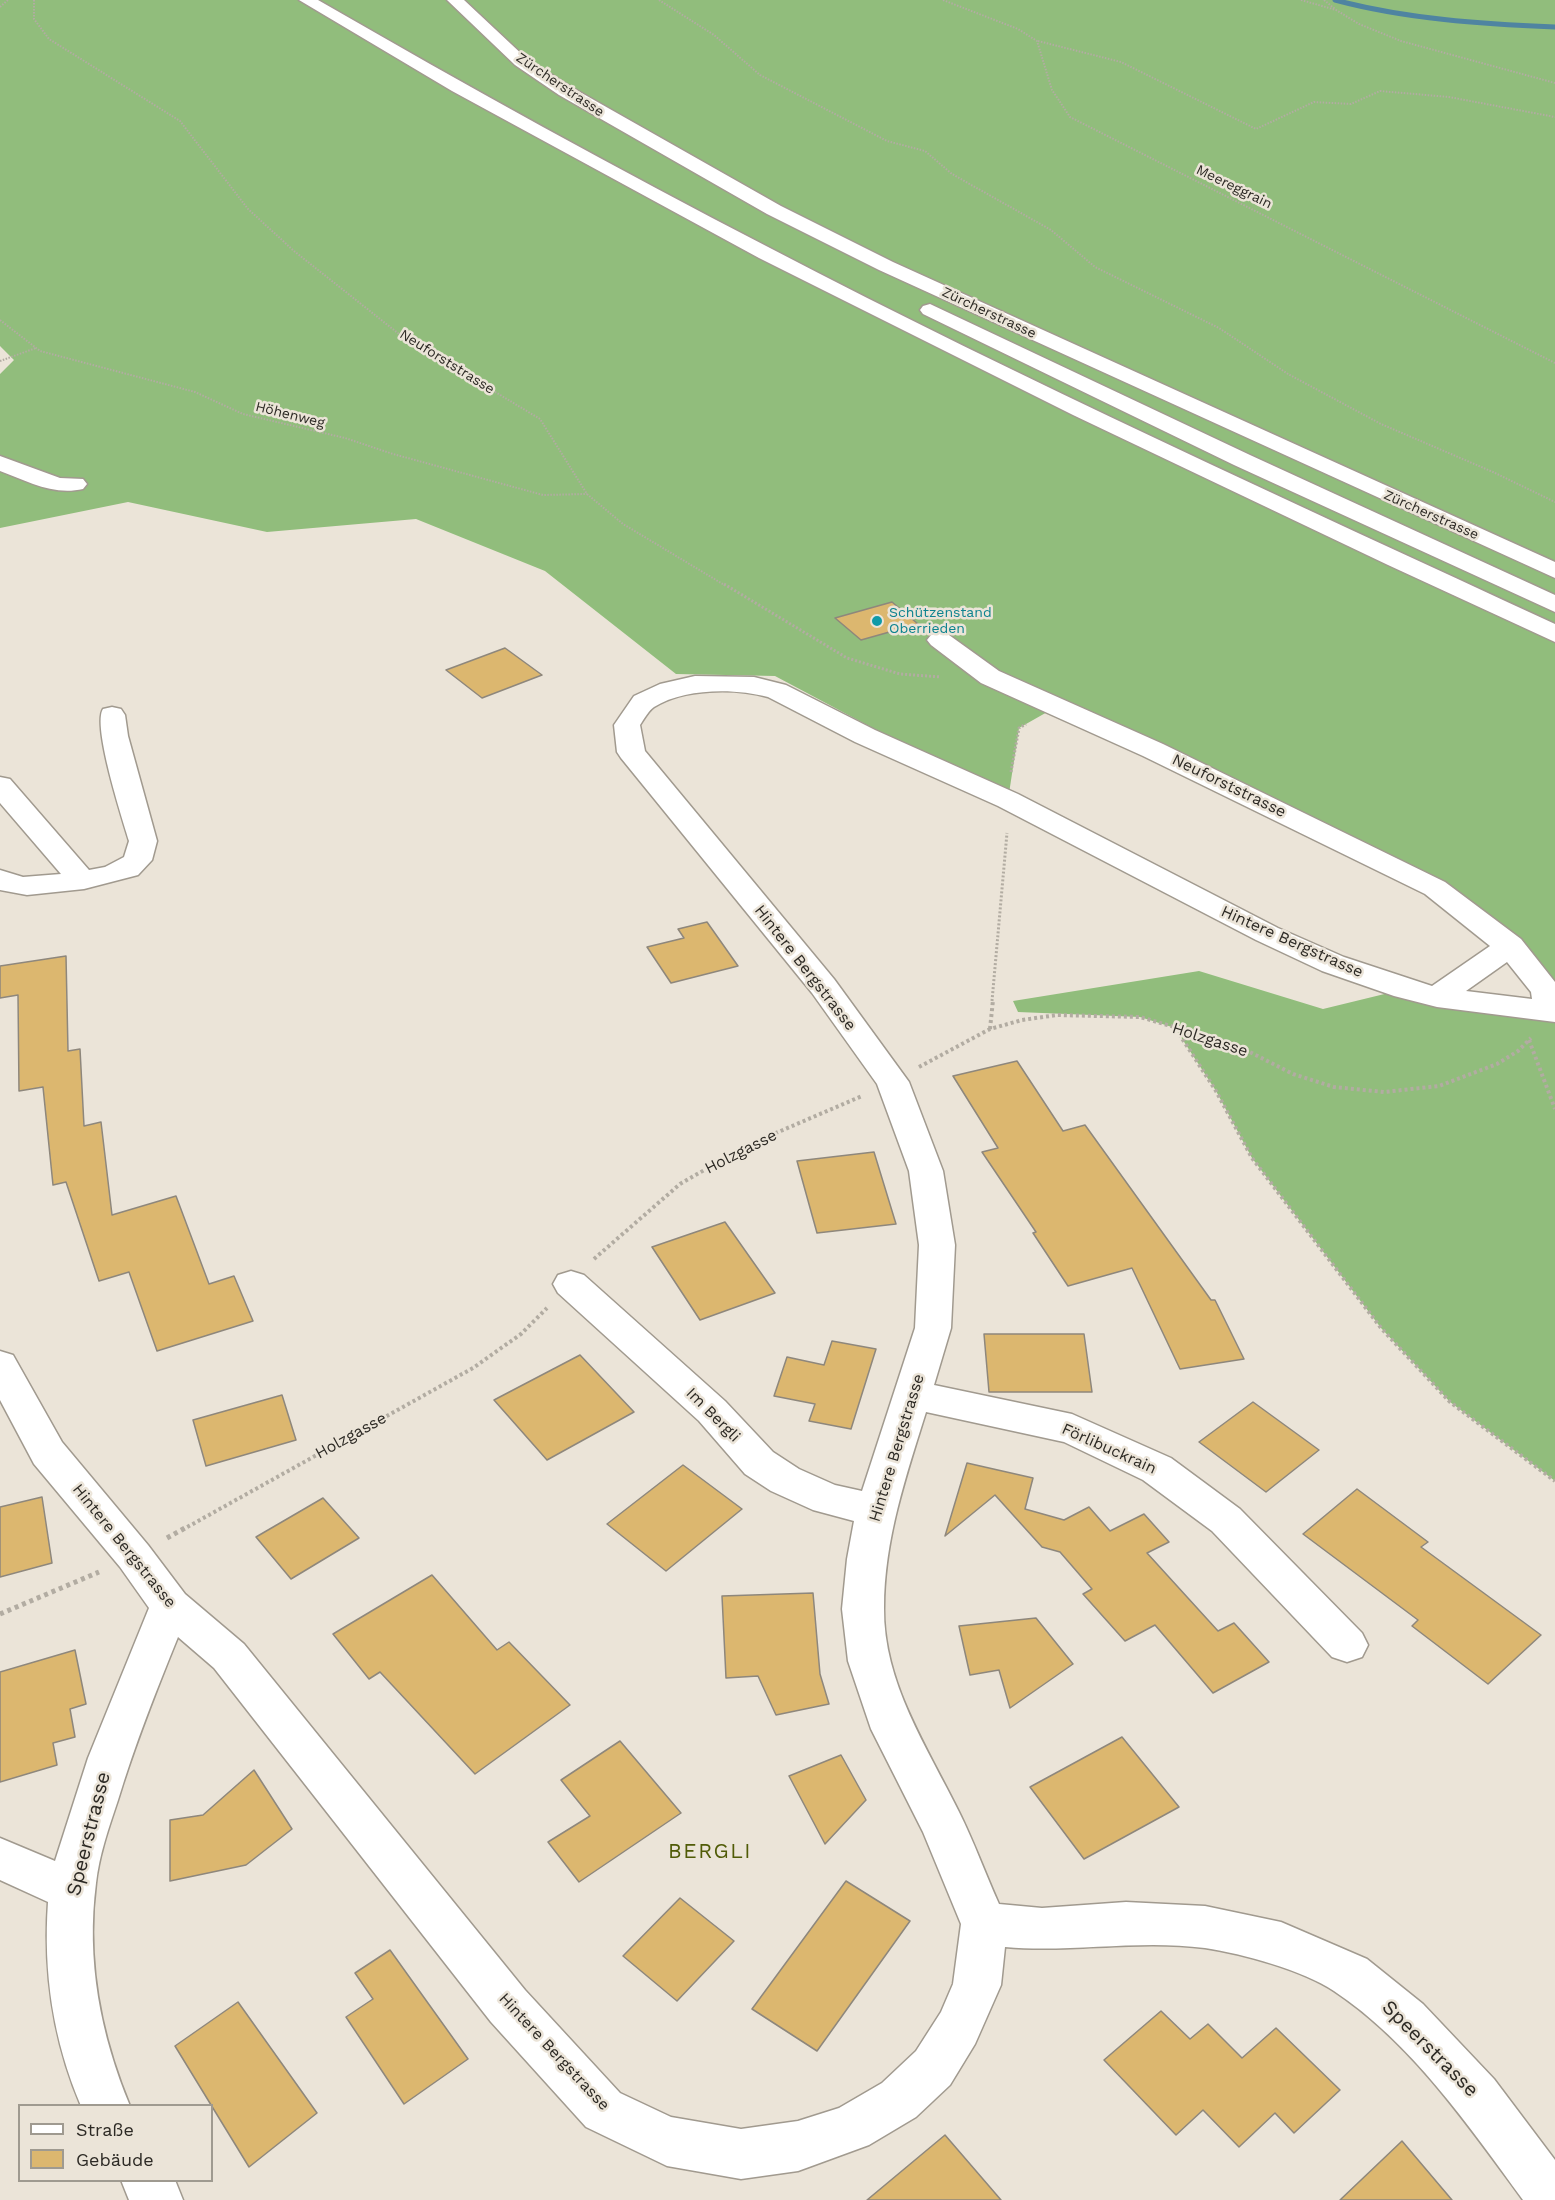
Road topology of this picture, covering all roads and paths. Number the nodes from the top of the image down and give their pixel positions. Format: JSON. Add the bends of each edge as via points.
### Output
{"nodes":[{"id":1,"x":8,"y":0,"type":"edge"},
{"id":2,"x":34,"y":0,"type":"edge"},
{"id":3,"x":307,"y":0,"type":"edge"},
{"id":4,"x":344,"y":0,"type":"edge"},
{"id":5,"x":454,"y":0,"type":"edge"},
{"id":6,"x":659,"y":0,"type":"edge"},
{"id":7,"x":943,"y":0,"type":"edge"},
{"id":8,"x":1300,"y":0,"type":"edge"},
{"id":9,"x":1324,"y":0,"type":"edge"},
{"id":10,"x":0,"y":7,"type":"edge"},
{"id":11,"x":1336,"y":10,"type":"junction"},
{"id":12,"x":1037,"y":41,"type":"junction"},
{"id":13,"x":445,"y":58,"type":"dead end"},
{"id":14,"x":1555,"y":83,"type":"edge"},
{"id":15,"x":1555,"y":117,"type":"edge"},
{"id":16,"x":765,"y":227,"type":"dead end"},
{"id":17,"x":797,"y":244,"type":"dead end"},
{"id":18,"x":915,"y":303,"type":"dead end"},
{"id":19,"x":0,"y":320,"type":"edge"},
{"id":20,"x":37,"y":348,"type":"junction"},
{"id":21,"x":0,"y":361,"type":"edge"},
{"id":22,"x":1555,"y":363,"type":"edge"},
{"id":23,"x":0,"y":463,"type":"edge"},
{"id":24,"x":75,"y":484,"type":"dead end"},
{"id":25,"x":587,"y":494,"type":"junction"},
{"id":26,"x":1555,"y":502,"type":"edge"},
{"id":27,"x":1555,"y":571,"type":"edge"},
{"id":28,"x":1555,"y":604,"type":"edge"},
{"id":29,"x":1555,"y":634,"type":"edge"},
{"id":30,"x":940,"y":640,"type":"dead end"},
{"id":31,"x":900,"y":674,"type":"dead end"},
{"id":32,"x":112,"y":715,"type":"dead end"},
{"id":33,"x":1019,"y":728,"type":"dead end"},
{"id":34,"x":1,"y":788,"type":"edge"},
{"id":35,"x":1008,"y":800,"type":"junction"},
{"id":36,"x":0,"y":879,"type":"edge"},
{"id":37,"x":81,"y":879,"type":"junction"},
{"id":38,"x":1510,"y":946,"type":"junction"},
{"id":39,"x":1437,"y":997,"type":"junction"},
{"id":40,"x":1552,"y":1012,"type":"edge"},
{"id":41,"x":1175,"y":1028,"type":"junction"},
{"id":42,"x":990,"y":1029,"type":"junction"},
{"id":43,"x":1530,"y":1041,"type":"junction"},
{"id":44,"x":893,"y":1082,"type":"junction"},
{"id":45,"x":1555,"y":1109,"type":"edge"},
{"id":46,"x":571,"y":1284,"type":"junction"},
{"id":47,"x":0,"y":1365,"type":"edge"},
{"id":48,"x":914,"y":1395,"type":"junction"},
{"id":49,"x":1555,"y":1482,"type":"edge"},
{"id":50,"x":876,"y":1510,"type":"junction"},
{"id":51,"x":134,"y":1556,"type":"junction"},
{"id":52,"x":170,"y":1606,"type":"junction"},
{"id":53,"x":0,"y":1614,"type":"edge"},
{"id":54,"x":1347,"y":1645,"type":"dead end"},
{"id":55,"x":0,"y":1858,"type":"edge"},
{"id":56,"x":72,"y":1891,"type":"junction"},
{"id":57,"x":984,"y":1924,"type":"junction"},
{"id":58,"x":105,"y":2104,"type":"edge"},
{"id":59,"x":147,"y":2182,"type":"edge"},
{"id":60,"x":158,"y":2200,"type":"edge"},
{"id":61,"x":1554,"y":2200,"type":"edge"}],
"edges":[{"from":1,"to":10,"type":"path"},
{"from":2,"to":25,"type":"path","name":"Neuforststrasse","via":[[34,19],[49,39],[180,121],[248,209],[294,251],[399,334],[540,419]]},
{"from":3,"to":29,"type":"main road","via":[[465,92],[729,234],[1067,403]]},
{"from":4,"to":13,"type":"main road"},
{"from":5,"to":27,"type":"main road","name":"Zürcherstrasse","via":[[521,62],[565,91],[774,210],[973,306]]},
{"from":6,"to":26,"type":"path","via":[[714,35],[760,75],[888,141],[925,152],[952,174],[1051,230],[1095,267],[1219,328],[1288,374],[1381,424]]},
{"from":7,"to":12,"type":"path","via":[[1018,29]]},
{"from":8,"to":11,"type":"path"},
{"from":9,"to":11,"type":"path"},
{"from":11,"to":14,"type":"path","via":[[1401,42]]},
{"from":12,"to":15,"type":"path","via":[[1121,62],[1256,129],[1314,102],[1351,104],[1380,91],[1449,97]]},
{"from":12,"to":22,"type":"path","name":"Meereggrain","via":[[1051,92],[1070,117]]},
{"from":16,"to":17,"type":"main road"},
{"from":18,"to":28,"type":"main road"},
{"from":19,"to":20,"type":"path","name":"Höhenweg"},
{"from":20,"to":21,"type":"path"},
{"from":20,"to":25,"type":"path","name":"Höhenweg","via":[[195,392],[243,414],[345,438],[543,495]]},
{"from":23,"to":24,"type":"main road","via":[[58,486]]},
{"from":25,"to":31,"type":"path","name":"Neuforststrasse","via":[[623,524],[847,658]]},
{"from":30,"to":38,"type":"main road","name":"Neuforststrasse","via":[[990,676],[1153,750],[1435,888]]},
{"from":32,"to":37,"type":"main road","via":[[114,736],[143,841],[141,852],[126,870]]},
{"from":33,"to":35,"type":"path"},
{"from":34,"to":37,"type":"main road"},
{"from":35,"to":39,"type":"main road","name":"Hintere Bergstrasse","via":[[1323,960]]},
{"from":35,"to":42,"type":"path"},
{"from":35,"to":44,"type":"main road","name":"Hintere Bergstrasse","via":[[865,736],[777,691],[754,685],[695,684],[669,690],[643,702],[627,725],[631,752],[823,986]]},
{"from":36,"to":37,"type":"main road","via":[[26,886]]},
{"from":38,"to":39,"type":"main road"},
{"from":38,"to":40,"type":"main road","name":"Neuforststrasse","via":[[1546,992]]},
{"from":39,"to":40,"type":"main road","name":"Hintere Bergstrasse"},
{"from":40,"to":43,"type":"path","name":"Holzgasse"},
{"from":41,"to":42,"type":"path","name":"Holzgasse","via":[[1140,1017],[1057,1015]]},
{"from":41,"to":43,"type":"path","name":"Holzgasse","via":[[1236,1045],[1293,1074],[1334,1087],[1384,1092],[1439,1086],[1497,1064]]},
{"from":41,"to":49,"type":"path","via":[[1216,1091],[1252,1158],[1381,1328],[1450,1402]]},
{"from":42,"to":44,"type":"path","name":"Holzgasse"},
{"from":43,"to":45,"type":"path"},
{"from":44,"to":46,"type":"path","name":"Holzgasse","via":[[748,1145],[680,1184],[599,1254]]},
{"from":44,"to":48,"type":"main road","name":"Hintere Bergstrasse","via":[[926,1171],[937,1245],[933,1328]]},
{"from":46,"to":50,"type":"main road","name":"Im Bergli","via":[[712,1411],[759,1463],[827,1499]]},
{"from":46,"to":51,"type":"path","name":"Holzgasse","via":[[521,1334],[473,1368]]},
{"from":47,"to":51,"type":"main road","name":"Hintere Bergstrasse","via":[[48,1454]]},
{"from":48,"to":50,"type":"main road","name":"Hintere Bergstrasse"},
{"from":48,"to":54,"type":"main road","name":"Förlibuckrain","via":[[1072,1429],[1157,1469],[1227,1520]]},
{"from":50,"to":57,"type":"main road","name":"Hintere Bergstrasse","via":[[863,1609],[869,1661],[893,1729],[943,1826]]},
{"from":51,"to":52,"type":"main road","name":"Hintere Bergstrasse"},
{"from":51,"to":53,"type":"path","name":"Holzgasse"},
{"from":52,"to":56,"type":"main road","name":"Speerstrasse","via":[[111,1750]]},
{"from":52,"to":57,"type":"main road","name":"Hintere Bergstrasse","via":[[229,1656],[508,2006],[603,2110],[667,2141],[741,2154],[798,2146],[851,2128],[899,2100],[933,2068],[958,2028],[977,1985]]},
{"from":55,"to":56,"type":"main road"},
{"from":56,"to":58,"type":"main road","name":"Speerstrasse","via":[[70,1955],[76,2016],[92,2077]]},
{"from":57,"to":61,"type":"main road","name":"Speerstrasse","via":[[1042,1929],[1126,1923],[1205,1927],[1281,1944],[1350,1975],[1406,2020],[1477,2096]]},
{"from":59,"to":60,"type":"main road"}]}
